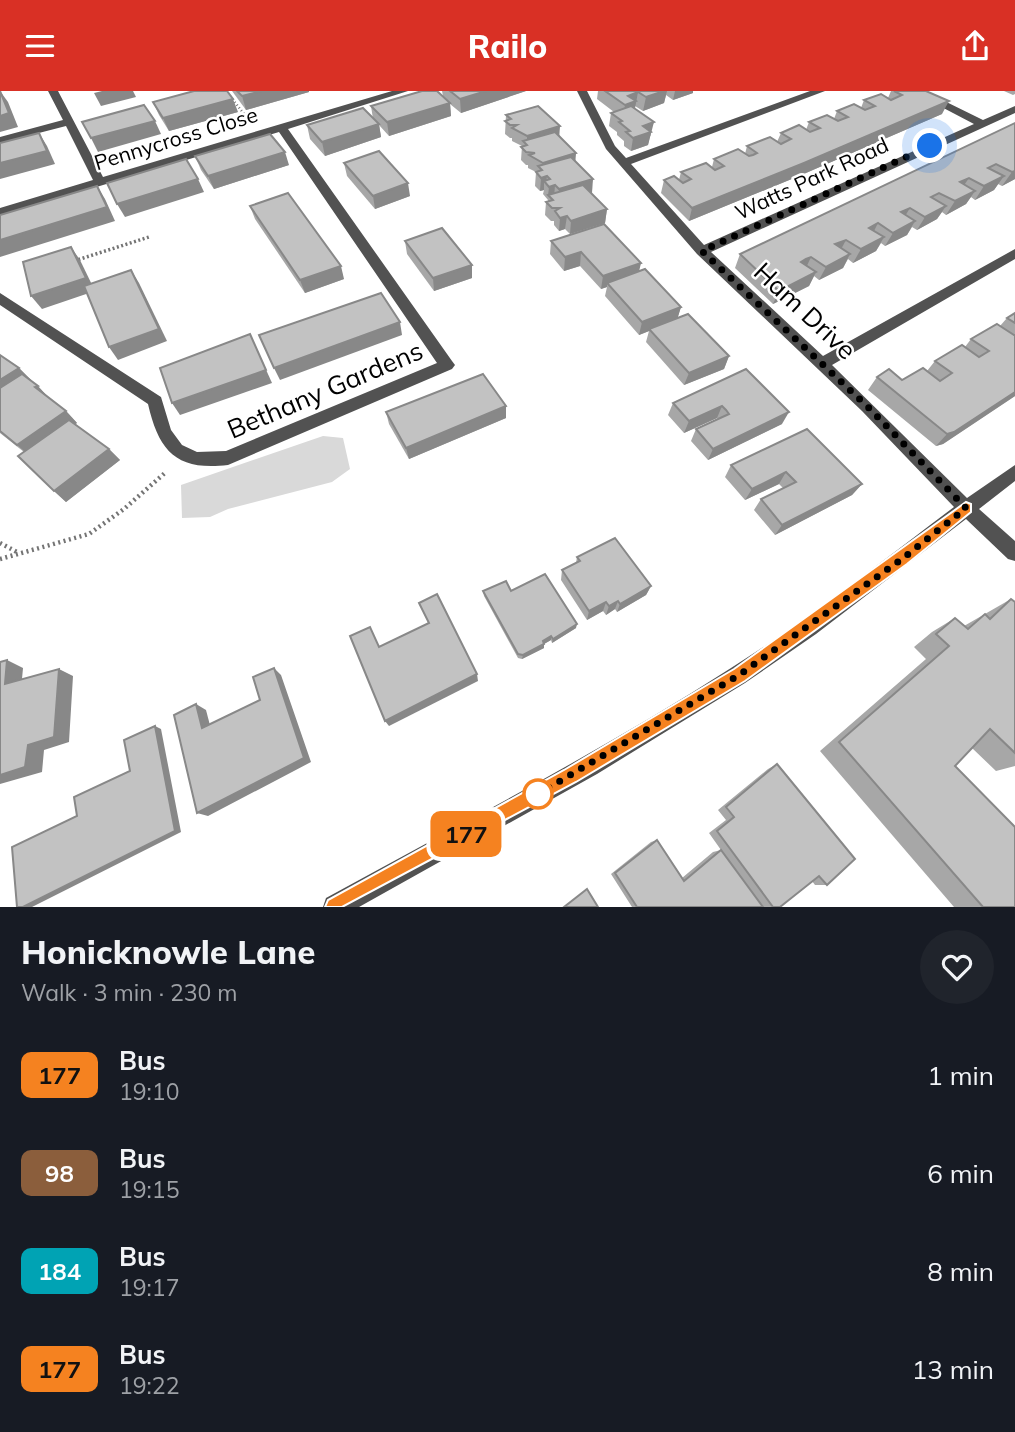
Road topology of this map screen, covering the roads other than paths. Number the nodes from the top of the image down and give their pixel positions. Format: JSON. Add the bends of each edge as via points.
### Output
{"nodes":[{"id":1,"x":54,"y":91,"type":"edge"},
{"id":2,"x":403,"y":91,"type":"edge"},
{"id":3,"x":582,"y":91,"type":"edge"},
{"id":4,"x":820,"y":91,"type":"edge"},
{"id":5,"x":916,"y":91,"type":"edge"},
{"id":6,"x":1015,"y":109,"type":"edge"},
{"id":7,"x":69,"y":121,"type":"junction"},
{"id":8,"x":981,"y":123,"type":"junction"},
{"id":9,"x":282,"y":128,"type":"junction"},
{"id":10,"x":0,"y":140,"type":"edge"},
{"id":11,"x":623,"y":163,"type":"junction"},
{"id":12,"x":100,"y":182,"type":"junction"},
{"id":13,"x":0,"y":212,"type":"edge"},
{"id":14,"x":702,"y":251,"type":"junction"},
{"id":15,"x":1015,"y":253,"type":"edge"},
{"id":16,"x":0,"y":299,"type":"edge"},
{"id":17,"x":822,"y":363,"type":"junction"},
{"id":18,"x":1015,"y":472,"type":"edge"},
{"id":19,"x":966,"y":508,"type":"junction"},
{"id":20,"x":1015,"y":552,"type":"edge"},
{"id":21,"x":335,"y":907,"type":"edge"}],
"edges":[{"from":1,"to":7,"type":"street"},
{"from":2,"to":9,"type":"street","name":"Pennycross Close"},
{"from":3,"to":11,"type":"street","name":"Ham Drive"},
{"from":4,"to":11,"type":"street"},
{"from":5,"to":8,"type":"street"},
{"from":6,"to":8,"type":"street","name":"Watts Park Road"},
{"from":7,"to":10,"type":"street"},
{"from":7,"to":12,"type":"street"},
{"from":8,"to":14,"type":"street","name":"Watts Park Road"},
{"from":9,"to":12,"type":"street","name":"Pennycross Close"},
{"from":9,"to":16,"type":"street","name":"Bethany Gardens","via":[[447,365],[228,458],[211,461],[175,451],[160,429],[155,401]]},
{"from":11,"to":14,"type":"street","name":"Ham Drive"},
{"from":12,"to":13,"type":"street","name":"Pennycross Close"},
{"from":14,"to":17,"type":"street","name":"Ham Drive"},
{"from":15,"to":17,"type":"street"},
{"from":17,"to":19,"type":"street","name":"Ham Drive"},
{"from":18,"to":19,"type":"street"},
{"from":19,"to":20,"type":"street","name":"Ham Drive"},
{"from":19,"to":21,"type":"street","via":[[739,675]]}]}
